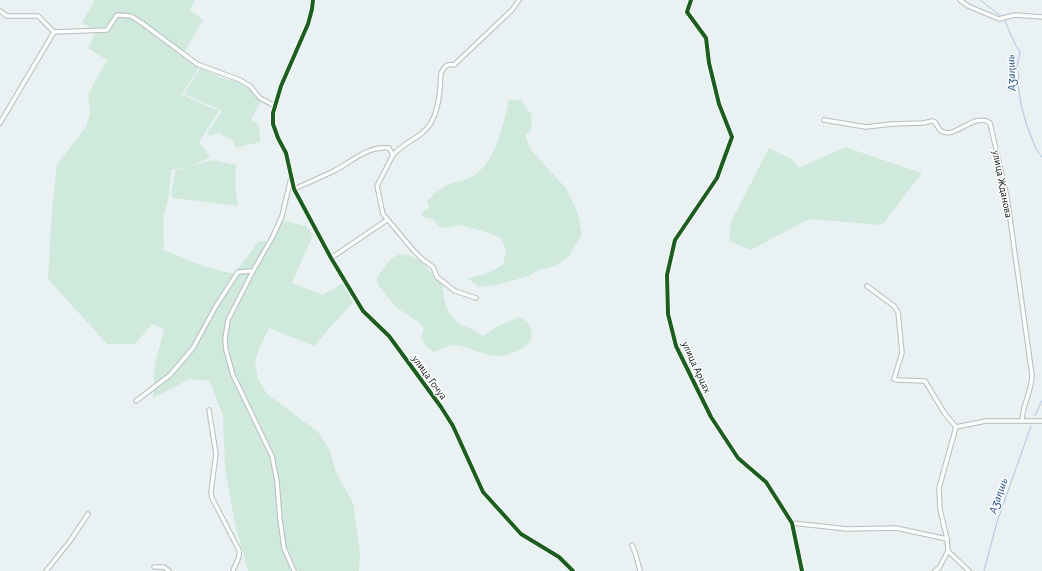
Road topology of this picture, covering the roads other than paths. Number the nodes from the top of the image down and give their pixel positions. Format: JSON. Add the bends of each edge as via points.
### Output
{"nodes":[{"id":1,"x":313,"y":0,"type":"edge"},
{"id":2,"x":519,"y":0,"type":"edge"},
{"id":3,"x":691,"y":0,"type":"edge"},
{"id":4,"x":960,"y":0,"type":"edge"},
{"id":5,"x":0,"y":11,"type":"edge"},
{"id":6,"x":1042,"y":17,"type":"edge"},
{"id":7,"x":54,"y":32,"type":"junction"},
{"id":8,"x":275,"y":106,"type":"junction"},
{"id":9,"x":824,"y":120,"type":"dead end"},
{"id":10,"x":0,"y":123,"type":"edge"},
{"id":11,"x":393,"y":155,"type":"junction"},
{"id":12,"x":291,"y":175,"type":"junction"},
{"id":13,"x":294,"y":189,"type":"junction"},
{"id":14,"x":387,"y":220,"type":"junction"},
{"id":15,"x":331,"y":258,"type":"junction"},
{"id":16,"x":253,"y":271,"type":"junction"},
{"id":17,"x":867,"y":286,"type":"dead end"},
{"id":18,"x":476,"y":298,"type":"dead end"},
{"id":19,"x":136,"y":401,"type":"dead end"},
{"id":20,"x":209,"y":410,"type":"dead end"},
{"id":21,"x":1022,"y":420,"type":"junction"},
{"id":22,"x":1042,"y":421,"type":"edge"},
{"id":23,"x":956,"y":427,"type":"junction"},
{"id":24,"x":88,"y":514,"type":"dead end"},
{"id":25,"x":792,"y":523,"type":"junction"},
{"id":26,"x":947,"y":539,"type":"junction"},
{"id":27,"x":632,"y":545,"type":"dead end"},
{"id":28,"x":948,"y":551,"type":"junction"},
{"id":29,"x":154,"y":567,"type":"dead end"},
{"id":30,"x":46,"y":571,"type":"edge"},
{"id":31,"x":169,"y":571,"type":"edge"},
{"id":32,"x":233,"y":571,"type":"edge"},
{"id":33,"x":294,"y":571,"type":"edge"},
{"id":34,"x":573,"y":571,"type":"edge"},
{"id":35,"x":640,"y":571,"type":"edge"},
{"id":36,"x":802,"y":571,"type":"edge"},
{"id":37,"x":935,"y":571,"type":"edge"},
{"id":38,"x":969,"y":571,"type":"edge"}],
"edges":[{"from":1,"to":8,"type":"street","name":"улица Гочуа","via":[[308,24]]},
{"from":2,"to":11,"type":"street","via":[[512,10],[454,65],[450,64],[443,68],[437,110],[428,126]]},
{"from":3,"to":25,"type":"street","name":"улица Арцах","via":[[687,12],[706,38],[719,104],[732,137],[717,178],[675,240],[667,274],[668,314],[676,346],[711,417],[738,458],[766,482]]},
{"from":4,"to":6,"type":"street","via":[[994,18],[1015,14]]},
{"from":5,"to":7,"type":"street","via":[[7,16],[38,16]]},
{"from":7,"to":8,"type":"street","via":[[107,30],[117,15],[131,16],[197,64],[240,80],[250,86],[260,98]]},
{"from":7,"to":10,"type":"street"},
{"from":8,"to":12,"type":"street","name":"улица Гочуа","via":[[274,124],[286,153]]},
{"from":9,"to":21,"type":"street","name":"улица Жданова","via":[[866,127],[932,121],[945,132],[955,131],[979,120],[990,123],[1007,197],[1032,375]]},
{"from":11,"to":13,"type":"street","via":[[389,148],[369,151]]},
{"from":11,"to":14,"type":"street","via":[[377,186],[381,208]]},
{"from":12,"to":13,"type":"street","name":"улица Гочуа"},
{"from":12,"to":16,"type":"street","via":[[279,222]]},
{"from":13,"to":15,"type":"street","name":"улица Гочуа"},
{"from":14,"to":15,"type":"street"},
{"from":14,"to":18,"type":"street","via":[[422,259],[433,267],[437,277],[455,291]]},
{"from":15,"to":34,"type":"street","name":"улица Гочуа","via":[[363,311],[389,336],[441,407],[453,426],[483,492],[521,534],[559,557]]},
{"from":16,"to":19,"type":"street","via":[[238,272],[193,348],[170,375]]},
{"from":16,"to":33,"type":"street","via":[[228,320],[226,350],[233,375],[272,456],[284,548]]},
{"from":17,"to":23,"type":"street","via":[[894,306],[898,312],[902,353],[894,378],[925,381]]},
{"from":20,"to":32,"type":"street","via":[[216,454],[211,492],[239,550],[239,560]]},
{"from":21,"to":22,"type":"street"},
{"from":21,"to":23,"type":"street","via":[[986,421]]},
{"from":23,"to":26,"type":"street","via":[[940,488],[940,509]]},
{"from":24,"to":30,"type":"street"},
{"from":25,"to":26,"type":"street","via":[[847,529],[896,528]]},
{"from":25,"to":36,"type":"street","name":"улица Арцах"},
{"from":26,"to":28,"type":"street"},
{"from":27,"to":35,"type":"street"},
{"from":28,"to":37,"type":"street"},
{"from":28,"to":38,"type":"street"},
{"from":29,"to":31,"type":"street","via":[[164,567]]}]}
